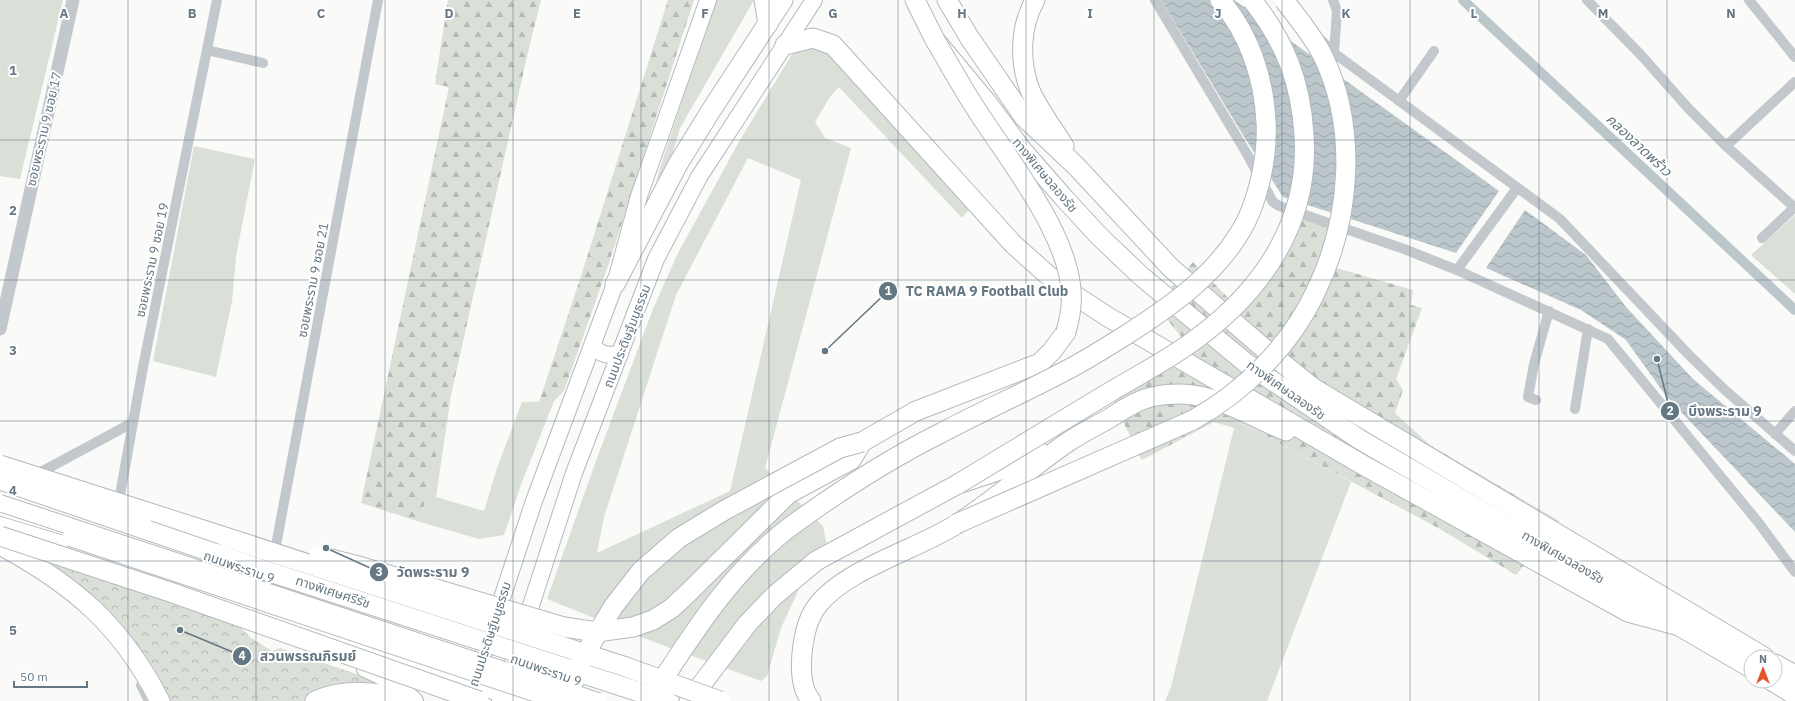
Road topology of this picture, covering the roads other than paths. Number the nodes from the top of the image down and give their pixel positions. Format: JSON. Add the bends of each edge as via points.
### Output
{"nodes":[{"id":1,"x":73,"y":0,"type":"edge"},
{"id":2,"x":217,"y":0,"type":"edge"},
{"id":3,"x":378,"y":0,"type":"edge"},
{"id":4,"x":708,"y":0,"type":"edge"},
{"id":5,"x":764,"y":0,"type":"edge"},
{"id":6,"x":783,"y":0,"type":"edge"},
{"id":7,"x":814,"y":0,"type":"edge"},
{"id":8,"x":915,"y":0,"type":"edge"},
{"id":9,"x":947,"y":0,"type":"edge"},
{"id":10,"x":1035,"y":0,"type":"edge"},
{"id":11,"x":1154,"y":0,"type":"edge"},
{"id":12,"x":1220,"y":0,"type":"edge"},
{"id":13,"x":1252,"y":0,"type":"edge"},
{"id":14,"x":1333,"y":0,"type":"edge"},
{"id":15,"x":1587,"y":0,"type":"edge"},
{"id":16,"x":1749,"y":0,"type":"edge"},
{"id":17,"x":1288,"y":1,"type":"edge"},
{"id":18,"x":768,"y":24,"type":"junction"},
{"id":19,"x":935,"y":40,"type":"junction"},
{"id":20,"x":785,"y":44,"type":"junction"},
{"id":21,"x":207,"y":50,"type":"junction"},
{"id":22,"x":1434,"y":50,"type":"dead end"},
{"id":23,"x":1334,"y":53,"type":"junction"},
{"id":24,"x":1795,"y":57,"type":"edge"},
{"id":25,"x":263,"y":63,"type":"dead end"},
{"id":26,"x":1795,"y":82,"type":"edge"},
{"id":27,"x":1399,"y":101,"type":"junction"},
{"id":28,"x":1726,"y":146,"type":"junction"},
{"id":29,"x":1076,"y":166,"type":"junction"},
{"id":30,"x":1517,"y":188,"type":"junction"},
{"id":31,"x":1795,"y":207,"type":"edge"},
{"id":32,"x":1762,"y":238,"type":"dead end"},
{"id":33,"x":1457,"y":270,"type":"junction"},
{"id":34,"x":616,"y":284,"type":"junction"},
{"id":35,"x":1549,"y":311,"type":"junction"},
{"id":36,"x":0,"y":329,"type":"edge"},
{"id":37,"x":1588,"y":329,"type":"junction"},
{"id":38,"x":593,"y":346,"type":"junction"},
{"id":39,"x":620,"y":354,"type":"junction"},
{"id":40,"x":1536,"y":400,"type":"dead end"},
{"id":41,"x":1575,"y":409,"type":"dead end"},
{"id":42,"x":1795,"y":411,"type":"edge"},
{"id":43,"x":132,"y":423,"type":"junction"},
{"id":44,"x":1775,"y":434,"type":"junction"},
{"id":45,"x":1069,"y":441,"type":"junction"},
{"id":46,"x":862,"y":442,"type":"junction"},
{"id":47,"x":1795,"y":451,"type":"edge"},
{"id":48,"x":0,"y":465,"type":"edge"},
{"id":49,"x":1364,"y":465,"type":"junction"},
{"id":50,"x":41,"y":472,"type":"dead end"},
{"id":51,"x":861,"y":477,"type":"junction"},
{"id":52,"x":0,"y":480,"type":"edge"},
{"id":53,"x":958,"y":484,"type":"junction"},
{"id":54,"x":0,"y":487,"type":"edge"},
{"id":55,"x":0,"y":503,"type":"edge"},
{"id":56,"x":0,"y":514,"type":"edge"},
{"id":57,"x":0,"y":524,"type":"edge"},
{"id":58,"x":956,"y":524,"type":"junction"},
{"id":59,"x":113,"y":525,"type":"junction"},
{"id":60,"x":0,"y":536,"type":"edge"},
{"id":61,"x":225,"y":537,"type":"junction"},
{"id":62,"x":0,"y":546,"type":"edge"},
{"id":63,"x":731,"y":548,"type":"junction"},
{"id":64,"x":273,"y":564,"type":"dead end"},
{"id":65,"x":1795,"y":572,"type":"edge"},
{"id":66,"x":348,"y":596,"type":"junction"},
{"id":67,"x":533,"y":600,"type":"junction"},
{"id":68,"x":252,"y":611,"type":"junction"},
{"id":69,"x":1680,"y":626,"type":"junction"},
{"id":70,"x":331,"y":637,"type":"junction"},
{"id":71,"x":1751,"y":649,"type":"edge"},
{"id":72,"x":485,"y":650,"type":"junction"},
{"id":73,"x":513,"y":659,"type":"junction"},
{"id":74,"x":1743,"y":663,"type":"edge"},
{"id":75,"x":1783,"y":668,"type":"edge"},
{"id":76,"x":1795,"y":675,"type":"edge"},
{"id":77,"x":579,"y":681,"type":"junction"},
{"id":78,"x":1783,"y":688,"type":"edge"},
{"id":79,"x":476,"y":693,"type":"edge"},
{"id":80,"x":1795,"y":695,"type":"edge"},
{"id":81,"x":501,"y":698,"type":"edge"},
{"id":82,"x":149,"y":701,"type":"edge"},
{"id":83,"x":160,"y":701,"type":"edge"},
{"id":84,"x":315,"y":701,"type":"edge"},
{"id":85,"x":408,"y":701,"type":"edge"},
{"id":86,"x":415,"y":701,"type":"edge"},
{"id":87,"x":468,"y":701,"type":"edge"},
{"id":88,"x":523,"y":701,"type":"edge"},
{"id":89,"x":558,"y":701,"type":"edge"},
{"id":90,"x":567,"y":701,"type":"edge"},
{"id":91,"x":598,"y":701,"type":"edge"},
{"id":92,"x":637,"y":701,"type":"edge"},
{"id":93,"x":649,"y":701,"type":"edge"},
{"id":94,"x":667,"y":701,"type":"edge"},
{"id":95,"x":689,"y":701,"type":"edge"},
{"id":96,"x":720,"y":701,"type":"edge"},
{"id":97,"x":811,"y":701,"type":"edge"}],
"edges":[{"from":1,"to":36,"type":"street","name":"ซอยพระราม 9 ซอย 17"},
{"from":2,"to":21,"type":"street","name":"ซอยพระราม 9 ซอย 19"},
{"from":3,"to":64,"type":"street","name":"ซอยพระราม 9 ซอย 21"},
{"from":4,"to":34,"type":"main road","name":"ถนนประดิษฐ์มนูธรรม","via":[[639,196]]},
{"from":5,"to":18,"type":"highway"},
{"from":6,"to":18,"type":"highway"},
{"from":7,"to":20,"type":"main road","name":"ถนนประดิษฐ์มนูธรรม"},
{"from":8,"to":19,"type":"highway","name":"ทางพิเศษฉลองรัช"},
{"from":9,"to":29,"type":"highway","name":"ทางพิเศษฉลองรัช","via":[[1024,117]]},
{"from":10,"to":29,"type":"highway","via":[[1028,13],[1023,39],[1024,65],[1030,91]]},
{"from":11,"to":33,"type":"street","via":[[1273,202]]},
{"from":12,"to":51,"type":"highway","bridge":true,"via":[[1230,12],[1258,69],[1265,110],[1267,136],[1262,175],[1240,233],[1213,268],[1164,311],[1079,364],[939,433]]},
{"from":13,"to":53,"type":"highway","bridge":true,"via":[[1270,23],[1286,52],[1303,112],[1305,150],[1301,188],[1292,223],[1267,270],[1245,297],[1196,340]]},
{"from":14,"to":23,"type":"street","via":[[1337,11]]},
{"from":15,"to":28,"type":"street"},
{"from":16,"to":24,"type":"street"},
{"from":17,"to":23,"type":"street"},
{"from":17,"to":58,"type":"highway","bridge":true,"via":[[1322,53],[1340,106],[1345,139],[1345,169],[1337,237],[1316,291],[1291,334],[1255,375],[1218,406],[1194,420]]},
{"from":18,"to":34,"type":"highway","via":[[678,164]]},
{"from":19,"to":46,"type":"highway","bridge":true,"via":[[977,112],[1050,224],[1066,264],[1072,304],[1066,332],[1040,363],[916,411]]},
{"from":19,"to":69,"type":"highway","name":"ทางพิเศษฉลองรัช","bridge":true,"via":[[989,105],[1022,150],[1099,236],[1141,276],[1246,363],[1359,439]]},
{"from":20,"to":39,"type":"main road","name":"ถนนประดิษฐ์มนูธรรม","via":[[699,177],[656,259]]},
{"from":20,"to":49,"type":"highway","bridge":true,"via":[[813,38],[833,45],[1013,244],[1059,285],[1108,317]]},
{"from":21,"to":25,"type":"street"},
{"from":21,"to":43,"type":"street","name":"ซอยพระราม 9 ซอย 19"},
{"from":22,"to":27,"type":"street"},
{"from":23,"to":27,"type":"street"},
{"from":26,"to":28,"type":"street"},
{"from":27,"to":30,"type":"street"},
{"from":28,"to":31,"type":"street"},
{"from":29,"to":71,"type":"highway","name":"ทางพิเศษฉลองรัช","bridge":true,"via":[[1171,268],[1313,388]]},
{"from":30,"to":33,"type":"street"},
{"from":30,"to":44,"type":"street","via":[[1560,220],[1689,355]]},
{"from":31,"to":32,"type":"street"},
{"from":33,"to":35,"type":"street"},
{"from":34,"to":38,"type":"main road","name":"ถนนประดิษฐ์มนูธรรม"},
{"from":35,"to":37,"type":"street"},
{"from":35,"to":40,"type":"street","via":[[1534,364],[1528,398]]},
{"from":37,"to":41,"type":"street"},
{"from":37,"to":65,"type":"street","via":[[1608,339],[1758,522]]},
{"from":38,"to":39,"type":"main road","via":[[599,353],[609,356]]},
{"from":38,"to":72,"type":"main road","name":"ถนนประดิษฐ์มนูธรรม","via":[[534,501]]},
{"from":39,"to":67,"type":"main road","name":"ถนนประดิษฐ์มนูธรรม","via":[[574,473]]},
{"from":42,"to":44,"type":"street"},
{"from":43,"to":50,"type":"street"},
{"from":43,"to":59,"type":"street","name":"ซอยพระราม 9 ซอย 19"},
{"from":44,"to":47,"type":"street"},
{"from":45,"to":49,"type":"highway","via":[[1140,400],[1168,394],[1195,395],[1234,406],[1255,418]]},
{"from":45,"to":53,"type":"highway","bridge":true,"via":[[1003,469]]},
{"from":45,"to":58,"type":"highway","bridge":true},
{"from":46,"to":63,"type":"highway","via":[[852,460],[788,494]]},
{"from":46,"to":90,"type":"highway","bridge":true,"via":[[840,448],[725,510],[668,547],[641,571],[613,607],[582,661]]},
{"from":48,"to":61,"type":"highway","bridge":true},
{"from":49,"to":69,"type":"highway","via":[[1628,612]]},
{"from":51,"to":63,"type":"highway","via":[[826,484]]},
{"from":51,"to":93,"type":"highway","bridge":true,"via":[[794,524],[737,577],[707,614]]},
{"from":52,"to":94,"type":"highway","name":"ทางพิเศษศรีรัช","bridge":true,"via":[[267,571]]},
{"from":53,"to":95,"type":"highway","via":[[816,561],[774,596],[748,623]]},
{"from":54,"to":59,"type":"main road","name":"ถนนพระราม 9"},
{"from":55,"to":91,"type":"main road","name":"ถนนพระราม 9","bridge":true},
{"from":56,"to":89,"type":"main road","name":"ถนนพระราม 9","bridge":true},
{"from":57,"to":68,"type":"main road"},
{"from":58,"to":97,"type":"highway","via":[[853,577],[824,598],[809,620],[803,650],[801,668],[804,688]]},
{"from":59,"to":66,"type":"main road","name":"ถนนพระราม 9","via":[[323,596]]},
{"from":60,"to":79,"type":"highway","bridge":true},
{"from":61,"to":63,"type":"highway","bridge":true,"via":[[362,567],[564,627],[598,632],[633,627],[653,620],[672,608]]},
{"from":61,"to":96,"type":"highway","bridge":true,"via":[[626,667]]},
{"from":62,"to":82,"type":"street","via":[[60,582],[79,601],[132,666]]},
{"from":62,"to":83,"type":"highway","via":[[51,574],[94,609],[136,660]]},
{"from":66,"to":70,"type":"main road","via":[[348,624]]},
{"from":66,"to":72,"type":"main road","name":"ถนนพระราม 9"},
{"from":67,"to":73,"type":"main road","name":"ถนนประดิษฐ์มนูธรรม"},
{"from":67,"to":77,"type":"main road","via":[[553,650]]},
{"from":68,"to":70,"type":"main road"},
{"from":68,"to":86,"type":"main road","via":[[267,630],[382,676],[406,691]]},
{"from":69,"to":74,"type":"highway","name":"ทางพิเศษฉลองรัช"},
{"from":70,"to":79,"type":"main road"},
{"from":72,"to":73,"type":"main road","name":"ถนนพระราม 9"},
{"from":72,"to":79,"type":"main road","name":"ถนนประดิษฐ์มนูธรรม"},
{"from":73,"to":77,"type":"main road","name":"ถนนพระราม 9"},
{"from":73,"to":81,"type":"main road","name":"ถนนประดิษฐ์มนูธรรม"},
{"from":75,"to":76,"type":"highway"},
{"from":77,"to":92,"type":"main road","name":"ถนนพระราม 9"},
{"from":78,"to":80,"type":"highway"},
{"from":79,"to":81,"type":"main road"},
{"from":79,"to":87,"type":"main road","name":"ถนนประดิษฐ์มนูธรรม"},
{"from":81,"to":88,"type":"main road"},
{"from":84,"to":85,"type":"highway","via":[[327,696],[361,693],[382,694]]}]}
